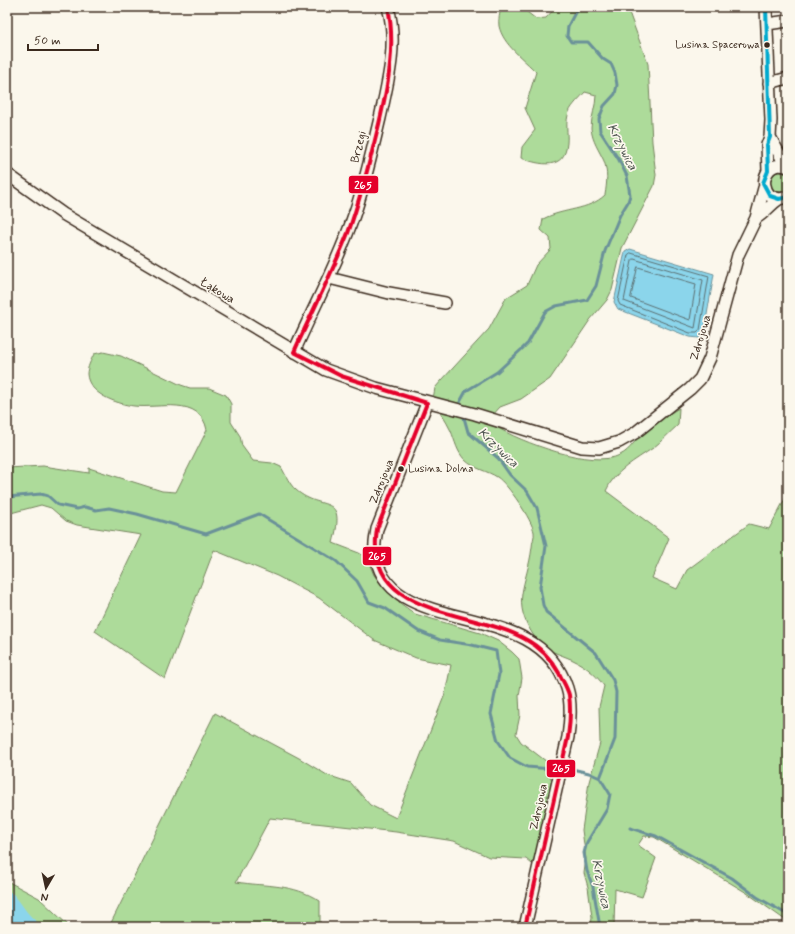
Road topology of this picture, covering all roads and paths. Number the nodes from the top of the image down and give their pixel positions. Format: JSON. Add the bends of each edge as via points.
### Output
{"nodes":[{"id":1,"x":388,"y":7,"type":"edge"},
{"id":2,"x":766,"y":7,"type":"edge"},
{"id":3,"x":788,"y":21,"type":"edge"},
{"id":4,"x":767,"y":24,"type":"junction"},
{"id":5,"x":788,"y":78,"type":"edge"},
{"id":6,"x":769,"y":83,"type":"junction"},
{"id":7,"x":770,"y":137,"type":"junction"},
{"id":8,"x":787,"y":167,"type":"edge"},
{"id":9,"x":768,"y":170,"type":"junction"},
{"id":10,"x":7,"y":174,"type":"edge"},
{"id":11,"x":764,"y":188,"type":"junction"},
{"id":12,"x":784,"y":198,"type":"edge"},
{"id":13,"x":756,"y":218,"type":"junction"},
{"id":14,"x":329,"y":278,"type":"junction"},
{"id":15,"x":445,"y":303,"type":"dead end"},
{"id":16,"x":294,"y":352,"type":"junction"},
{"id":17,"x":427,"y":403,"type":"junction"},
{"id":18,"x":525,"y":927,"type":"edge"}],
"edges":[{"from":1,"to":14,"type":"street","name":"Brzegi","via":[[393,45],[386,92],[354,215]]},
{"from":2,"to":4,"type":"street"},
{"from":3,"to":4,"type":"street"},
{"from":4,"to":6,"type":"street"},
{"from":5,"to":6,"type":"street"},
{"from":6,"to":7,"type":"street"},
{"from":7,"to":8,"type":"street"},
{"from":7,"to":9,"type":"street","via":[[767,145]]},
{"from":8,"to":9,"type":"street","via":[[776,166]]},
{"from":9,"to":11,"type":"street","name":"Zdrojowa"},
{"from":10,"to":16,"type":"street","name":"Łąkowa","via":[[64,214]]},
{"from":11,"to":12,"type":"street","via":[[770,196]]},
{"from":11,"to":13,"type":"street","name":"Zdrojowa"},
{"from":12,"to":13,"type":"street","name":"Zdrojowa","via":[[772,203],[763,215]]},
{"from":13,"to":17,"type":"street","name":"Zdrojowa","via":[[738,255],[715,343],[700,379],[635,433],[619,442],[599,448],[582,448],[475,414]]},
{"from":14,"to":15,"type":"street","via":[[389,293]]},
{"from":14,"to":16,"type":"street","name":"Brzegi"},
{"from":16,"to":17,"type":"street","name":"Łąkowa","via":[[341,376]]},
{"from":17,"to":18,"type":"street","name":"Zdrojowa","via":[[377,529],[374,550],[380,572],[394,589],[410,601],[521,635],[543,650],[556,666],[567,688],[571,711],[568,737]]}]}
